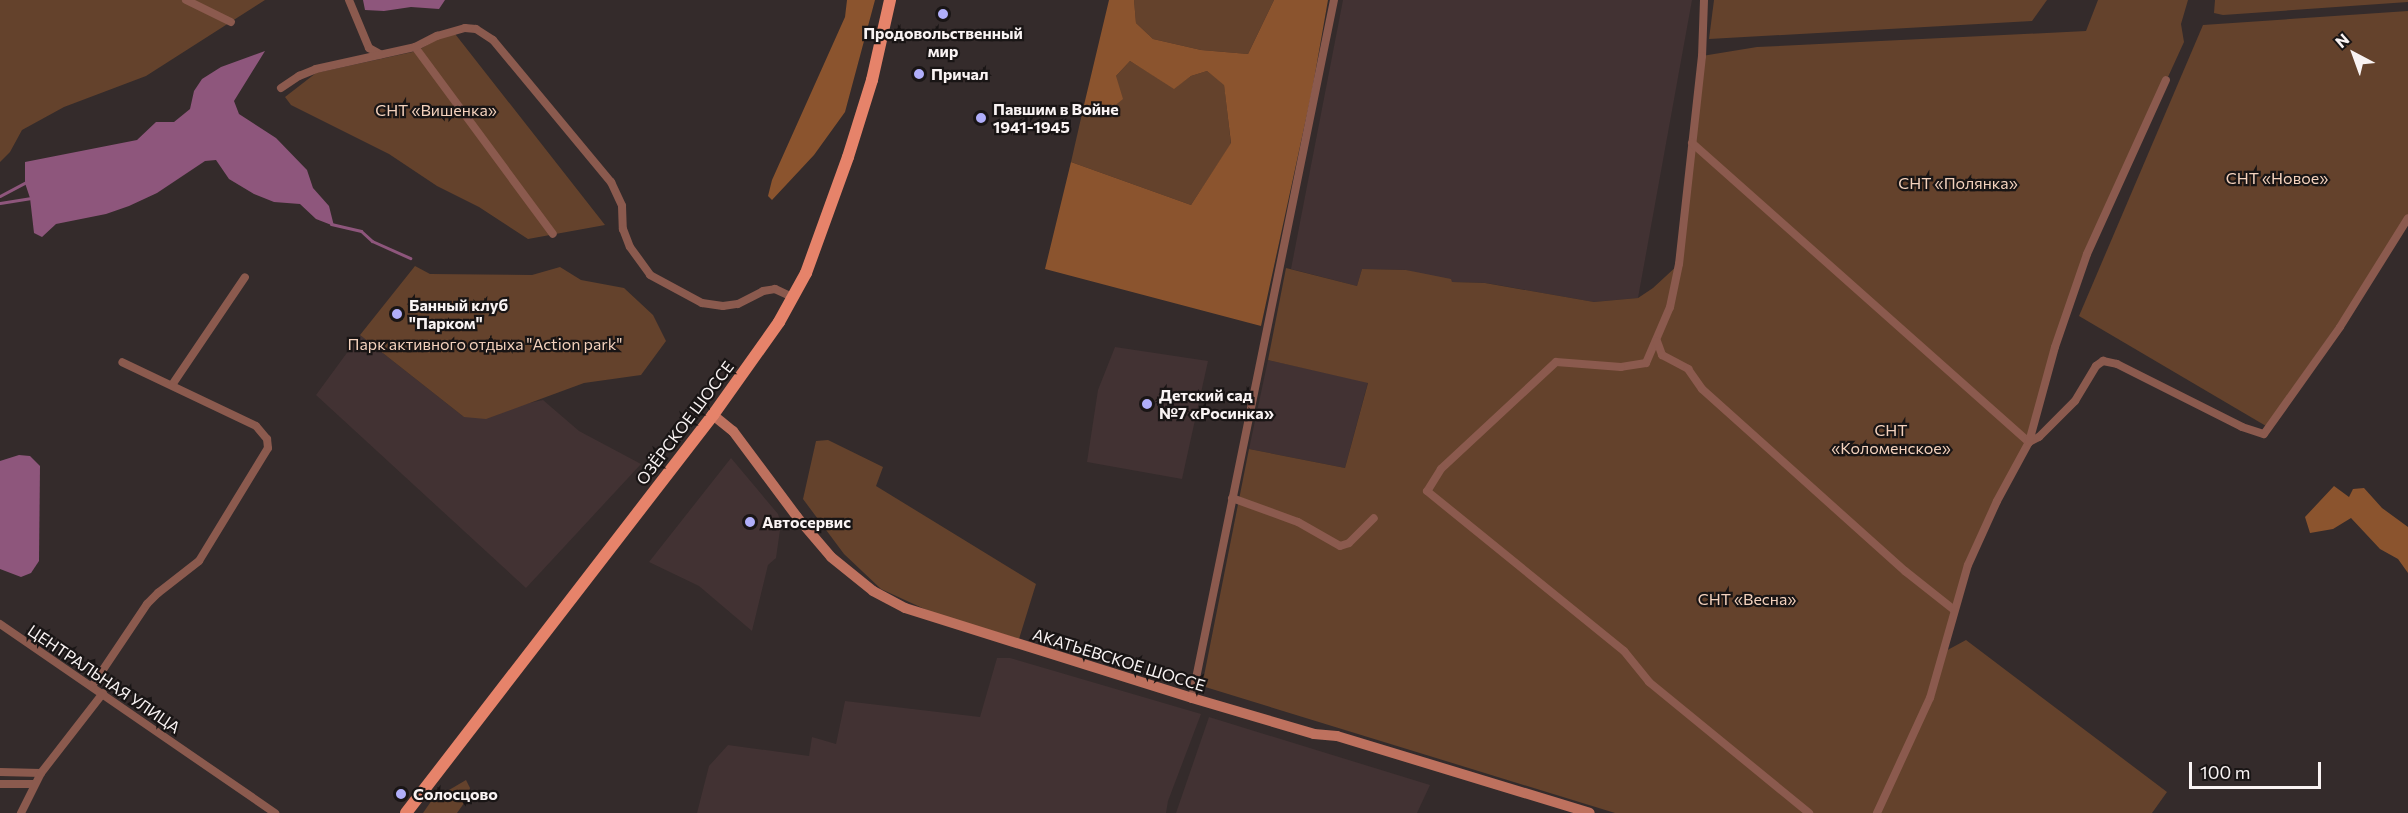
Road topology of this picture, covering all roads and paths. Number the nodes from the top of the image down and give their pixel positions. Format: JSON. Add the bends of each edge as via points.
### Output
{"nodes":[{"id":1,"x":186,"y":0,"type":"edge"},
{"id":2,"x":349,"y":0,"type":"edge"},
{"id":3,"x":890,"y":0,"type":"edge"},
{"id":4,"x":1334,"y":0,"type":"edge"},
{"id":5,"x":1704,"y":0,"type":"edge"},
{"id":6,"x":231,"y":22,"type":"dead end"},
{"id":7,"x":415,"y":47,"type":"junction"},
{"id":8,"x":380,"y":54,"type":"junction"},
{"id":9,"x":2166,"y":80,"type":"dead end"},
{"id":10,"x":281,"y":88,"type":"dead end"},
{"id":11,"x":1692,"y":143,"type":"junction"},
{"id":12,"x":2408,"y":218,"type":"edge"},
{"id":13,"x":553,"y":234,"type":"dead end"},
{"id":14,"x":244,"y":277,"type":"dead end"},
{"id":15,"x":794,"y":298,"type":"junction"},
{"id":16,"x":1657,"y":341,"type":"junction"},
{"id":17,"x":122,"y":362,"type":"dead end"},
{"id":18,"x":172,"y":386,"type":"junction"},
{"id":19,"x":713,"y":415,"type":"junction"},
{"id":20,"x":2029,"y":442,"type":"junction"},
{"id":21,"x":1232,"y":498,"type":"junction"},
{"id":22,"x":1374,"y":518,"type":"dead end"},
{"id":23,"x":1953,"y":609,"type":"junction"},
{"id":24,"x":0,"y":624,"type":"edge"},
{"id":25,"x":92,"y":686,"type":"junction"},
{"id":26,"x":103,"y":693,"type":"junction"},
{"id":27,"x":1192,"y":698,"type":"junction"},
{"id":28,"x":0,"y":772,"type":"edge"},
{"id":29,"x":40,"y":773,"type":"junction"},
{"id":30,"x":0,"y":784,"type":"edge"},
{"id":31,"x":33,"y":784,"type":"junction"},
{"id":32,"x":21,"y":813,"type":"edge"},
{"id":33,"x":275,"y":813,"type":"edge"},
{"id":34,"x":406,"y":813,"type":"edge"},
{"id":35,"x":1590,"y":813,"type":"edge"},
{"id":36,"x":1809,"y":813,"type":"edge"},
{"id":37,"x":1877,"y":813,"type":"edge"}],
"edges":[{"from":1,"to":6,"type":"street"},
{"from":2,"to":8,"type":"street","via":[[369,48]]},
{"from":3,"to":15,"type":"main road","name":"ОЗЁРСКОЕ ШОССЕ","via":[[872,80],[848,158]]},
{"from":4,"to":21,"type":"street"},
{"from":5,"to":11,"type":"street"},
{"from":7,"to":8,"type":"street"},
{"from":7,"to":13,"type":"street"},
{"from":7,"to":15,"type":"street","via":[[465,28],[476,29],[493,40],[611,182],[622,206],[623,229],[630,247],[650,275],[702,303],[738,304],[775,288]]},
{"from":8,"to":10,"type":"street","via":[[316,69]]},
{"from":9,"to":20,"type":"street","via":[[2087,254],[2055,347]]},
{"from":11,"to":16,"type":"street","via":[[1679,264],[1670,307]]},
{"from":11,"to":20,"type":"street"},
{"from":12,"to":20,"type":"street","via":[[2340,327],[2264,434],[2242,427],[2117,364],[2103,361],[2075,401]]},
{"from":14,"to":18,"type":"street"},
{"from":15,"to":19,"type":"main road","name":"ОЗЁРСКОЕ ШОССЕ"},
{"from":16,"to":23,"type":"street","via":[[1662,355],[1688,369],[1702,390]]},
{"from":16,"to":36,"type":"street","via":[[1646,363],[1621,367],[1556,362],[1440,469],[1427,491],[1624,651],[1649,682]]},
{"from":17,"to":18,"type":"street"},
{"from":18,"to":25,"type":"street","via":[[256,426],[267,439],[268,448],[199,561],[147,604]]},
{"from":19,"to":27,"type":"main road","name":"АКАТЬЕВСКОЕ ШОССЕ","via":[[733,431],[831,557],[888,600],[940,621]]},
{"from":19,"to":34,"type":"main road","name":"ОЗЁРСКОЕ ШОССЕ"},
{"from":20,"to":23,"type":"street","via":[[1997,501]]},
{"from":21,"to":22,"type":"street","via":[[1299,522],[1340,546],[1349,543]]},
{"from":21,"to":27,"type":"street"},
{"from":23,"to":37,"type":"street","via":[[1930,698]]},
{"from":24,"to":25,"type":"street","name":"ЦЕНТРАЛЬНАЯ УЛИЦА"},
{"from":25,"to":26,"type":"street","name":"ЦЕНТРАЛЬНАЯ УЛИЦА"},
{"from":26,"to":29,"type":"street"},
{"from":26,"to":33,"type":"street","name":"ЦЕНТРАЛЬНАЯ УЛИЦА"},
{"from":27,"to":35,"type":"main road","name":"АКАТЬЕВСКОЕ ШОССЕ","via":[[1314,734],[1337,736]]},
{"from":28,"to":29,"type":"street"},
{"from":29,"to":31,"type":"street"},
{"from":30,"to":31,"type":"street"},
{"from":31,"to":32,"type":"street"}]}
